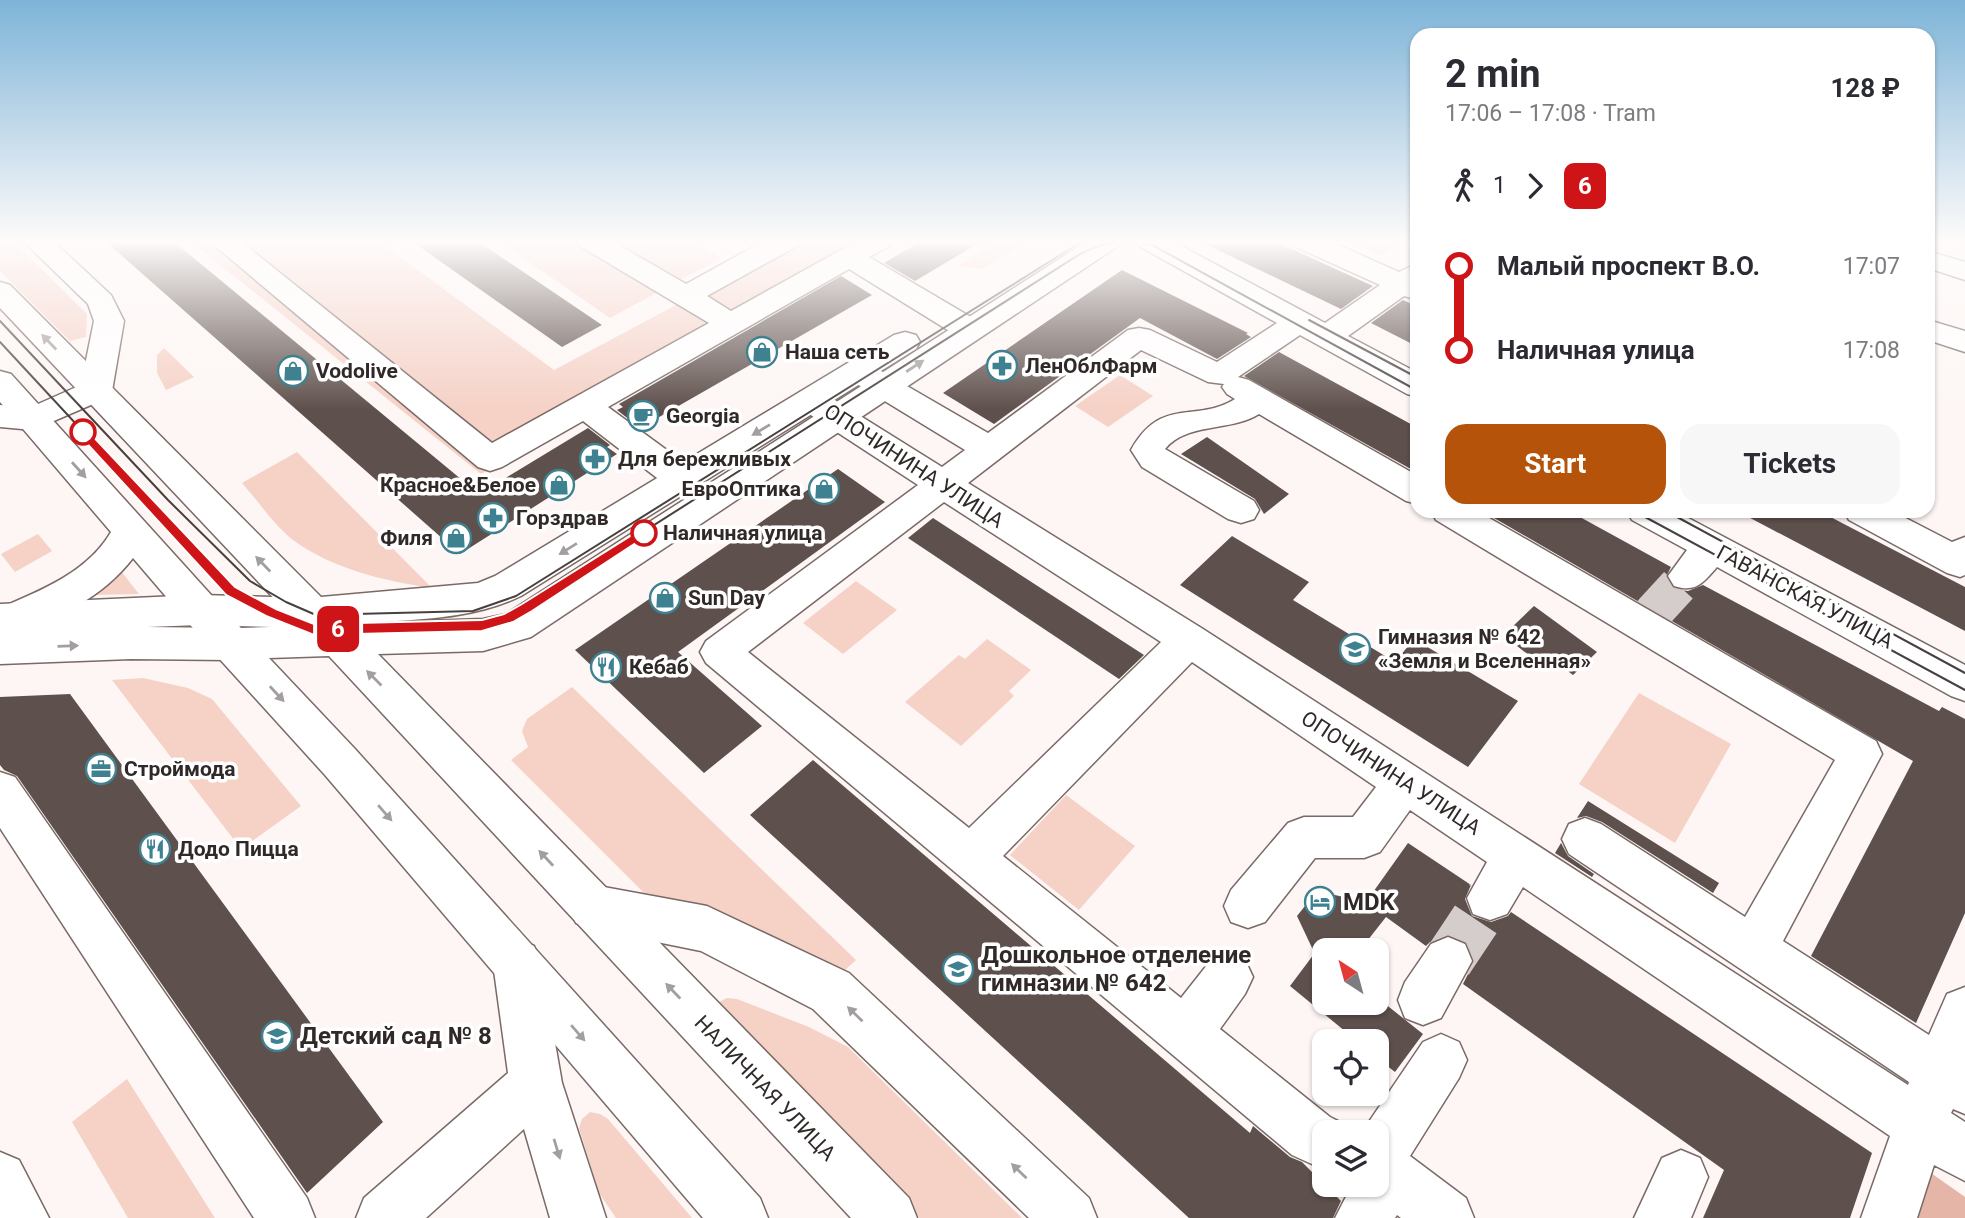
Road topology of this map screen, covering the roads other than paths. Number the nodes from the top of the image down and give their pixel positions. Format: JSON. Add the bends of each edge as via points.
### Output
{"nodes":[{"id":1,"x":6,"y":297,"type":"edge"},
{"id":2,"x":97,"y":297,"type":"edge"},
{"id":3,"x":292,"y":297,"type":"edge"},
{"id":4,"x":684,"y":297,"type":"edge"},
{"id":5,"x":777,"y":297,"type":"edge"},
{"id":6,"x":915,"y":297,"type":"edge"},
{"id":7,"x":993,"y":297,"type":"edge"},
{"id":8,"x":1005,"y":297,"type":"edge"},
{"id":9,"x":1253,"y":297,"type":"edge"},
{"id":10,"x":1383,"y":297,"type":"edge"},
{"id":11,"x":730,"y":323,"type":"junction"},
{"id":12,"x":958,"y":323,"type":"junction"},
{"id":13,"x":1313,"y":330,"type":"junction"},
{"id":14,"x":1935,"y":331,"type":"edge"},
{"id":15,"x":1965,"y":342,"type":"edge"},
{"id":16,"x":1219,"y":375,"type":"junction"},
{"id":17,"x":871,"y":378,"type":"junction"},
{"id":18,"x":0,"y":381,"type":"edge"},
{"id":19,"x":1410,"y":383,"type":"edge"},
{"id":20,"x":96,"y":391,"type":"junction"},
{"id":21,"x":1259,"y":399,"type":"junction"},
{"id":22,"x":584,"y":405,"type":"junction"},
{"id":23,"x":824,"y":409,"type":"junction"},
{"id":24,"x":17,"y":418,"type":"edge"},
{"id":25,"x":989,"y":449,"type":"junction"},
{"id":26,"x":682,"y":479,"type":"junction"},
{"id":27,"x":942,"y":485,"type":"junction"},
{"id":28,"x":1410,"y":487,"type":"edge"},
{"id":29,"x":1241,"y":510,"type":"dead end"},
{"id":30,"x":1462,"y":518,"type":"edge"},
{"id":31,"x":1658,"y":518,"type":"edge"},
{"id":32,"x":1875,"y":518,"type":"edge"},
{"id":33,"x":131,"y":529,"type":"junction"},
{"id":34,"x":1712,"y":547,"type":"junction"},
{"id":35,"x":1965,"y":551,"type":"edge"},
{"id":36,"x":1687,"y":576,"type":"tunnel mouth"},
{"id":37,"x":200,"y":610,"type":"junction"},
{"id":38,"x":324,"y":627,"type":"junction"},
{"id":39,"x":4,"y":629,"type":"edge"},
{"id":40,"x":1189,"y":640,"type":"junction"},
{"id":41,"x":230,"y":644,"type":"junction"},
{"id":42,"x":1965,"y":684,"type":"edge"},
{"id":43,"x":1405,"y":782,"type":"junction"},
{"id":44,"x":0,"y":791,"type":"edge"},
{"id":45,"x":1585,"y":839,"type":"dead end"},
{"id":46,"x":1517,"y":856,"type":"junction"},
{"id":47,"x":970,"y":858,"type":"junction"},
{"id":48,"x":1490,"y":898,"type":"tunnel mouth"},
{"id":49,"x":1248,"y":906,"type":"dead end"},
{"id":50,"x":593,"y":907,"type":"junction"},
{"id":51,"x":1753,"y":949,"type":"junction"},
{"id":52,"x":517,"y":963,"type":"junction"},
{"id":53,"x":1228,"y":977,"type":"dead end"},
{"id":54,"x":1965,"y":1012,"type":"edge"},
{"id":55,"x":1186,"y":1034,"type":"junction"},
{"id":56,"x":1441,"y":1060,"type":"dead end"},
{"id":57,"x":1952,"y":1079,"type":"edge"},
{"id":58,"x":536,"y":1083,"type":"junction"},
{"id":59,"x":1921,"y":1124,"type":"junction"},
{"id":60,"x":1312,"y":1136,"type":"edge"},
{"id":61,"x":1965,"y":1154,"type":"edge"},
{"id":62,"x":1389,"y":1158,"type":"edge"},
{"id":63,"x":0,"y":1180,"type":"edge"},
{"id":64,"x":1389,"y":1187,"type":"edge"},
{"id":65,"x":21,"y":1218,"type":"edge"},
{"id":66,"x":287,"y":1218,"type":"edge"},
{"id":67,"x":384,"y":1218,"type":"edge"},
{"id":68,"x":578,"y":1218,"type":"edge"},
{"id":69,"x":740,"y":1218,"type":"edge"},
{"id":70,"x":889,"y":1218,"type":"edge"},
{"id":71,"x":1069,"y":1218,"type":"edge"},
{"id":72,"x":1446,"y":1218,"type":"edge"},
{"id":73,"x":1889,"y":1218,"type":"edge"}],
"edges":[{"from":20,"to":1,"type":"main road","name":"НАЛИЧНАЯ УЛИЦА","one_way":true},
{"from":2,"to":20,"type":"main road","via":[[107,310],[108,321]]},
{"from":3,"to":22,"type":"main road","via":[[490,459]]},
{"from":4,"to":11,"type":"main road"},
{"from":5,"to":11,"type":"main road"},
{"from":6,"to":12,"type":"main road"},
{"from":7,"to":12,"type":"main road"},
{"from":8,"to":12,"type":"main road"},
{"from":9,"to":13,"type":"main road"},
{"from":10,"to":13,"type":"main road"},
{"from":11,"to":22,"type":"main road"},
{"from":12,"to":17,"type":"main road"},
{"from":13,"to":16,"type":"main road"},
{"from":13,"to":19,"type":"main road"},
{"from":14,"to":15,"type":"main road"},
{"from":16,"to":21,"type":"main road"},
{"from":16,"to":25,"type":"main road","via":[[1139,337]]},
{"from":17,"to":23,"type":"main road"},
{"from":17,"to":25,"type":"main road"},
{"from":18,"to":24,"type":"main road"},
{"from":20,"to":24,"type":"main road"},
{"from":38,"to":20,"type":"main road","name":"НАЛИЧНАЯ УЛИЦА","one_way":true},
{"from":21,"to":28,"type":"main road"},
{"from":21,"to":29,"type":"main road","via":[[1233,415],[1185,421],[1151,442],[1148,450],[1154,459]]},
{"from":22,"to":26,"type":"main road"},
{"from":23,"to":26,"type":"main road","one_way":true},
{"from":23,"to":27,"type":"main road","name":"ОПОЧИНИНА УЛИЦА"},
{"from":23,"to":38,"type":"main road","via":[[517,626],[483,635]]},
{"from":24,"to":33,"type":"main road","one_way":true},
{"from":25,"to":27,"type":"main road"},
{"from":26,"to":38,"type":"main road","one_way":true,"via":[[486,596]]},
{"from":27,"to":40,"type":"main road","name":"ОПОЧИНИНА УЛИЦА"},
{"from":27,"to":47,"type":"main road","via":[[720,652]]},
{"from":30,"to":51,"type":"main road","via":[[1647,620],[1861,754]]},
{"from":31,"to":34,"type":"main road","name":"ГАВАНСКАЯ УЛИЦА"},
{"from":32,"to":35,"type":"main road","via":[[1960,563]]},
{"from":33,"to":37,"type":"main road"},
{"from":33,"to":39,"type":"main road","via":[[108,566]]},
{"from":34,"to":36,"type":"main road"},
{"from":34,"to":42,"type":"main road","name":"ГАВАНСКАЯ УЛИЦА"},
{"from":37,"to":38,"type":"main road"},
{"from":37,"to":39,"type":"main road"},
{"from":37,"to":41,"type":"main road"},
{"from":38,"to":41,"type":"main road"},
{"from":50,"to":38,"type":"main road","name":"НАЛИЧНАЯ УЛИЦА","one_way":true},
{"from":39,"to":41,"type":"main road","one_way":true,"via":[[131,643]]},
{"from":40,"to":43,"type":"main road","name":"ОПОЧИНИНА УЛИЦА"},
{"from":40,"to":47,"type":"main road"},
{"from":41,"to":52,"type":"main road","one_way":true},
{"from":43,"to":46,"type":"main road","name":"ОПОЧИНИНА УЛИЦА"},
{"from":43,"to":49,"type":"main road","via":[[1364,837],[1304,838]]},
{"from":44,"to":66,"type":"main road"},
{"from":45,"to":51,"type":"main road"},
{"from":46,"to":48,"type":"main road"},
{"from":46,"to":59,"type":"main road","name":"ОПОЧИНИНА УЛИЦА"},
{"from":47,"to":55,"type":"main road"},
{"from":70,"to":50,"type":"main road","name":"НАЛИЧНАЯ УЛИЦА","one_way":true},
{"from":71,"to":50,"type":"main road","one_way":true,"via":[[831,991],[707,929]]},
{"from":51,"to":57,"type":"main road"},
{"from":52,"to":58,"type":"main road"},
{"from":52,"to":69,"type":"main road","one_way":true},
{"from":53,"to":55,"type":"main road"},
{"from":54,"to":57,"type":"main road"},
{"from":55,"to":60,"type":"main road"},
{"from":56,"to":62,"type":"main road"},
{"from":57,"to":59,"type":"main road"},
{"from":58,"to":67,"type":"main road"},
{"from":58,"to":68,"type":"main road","one_way":true},
{"from":59,"to":61,"type":"main road","name":"ОПОЧИНИНА УЛИЦА"},
{"from":59,"to":73,"type":"main road"},
{"from":63,"to":65,"type":"main road"},
{"from":64,"to":72,"type":"main road"}]}
